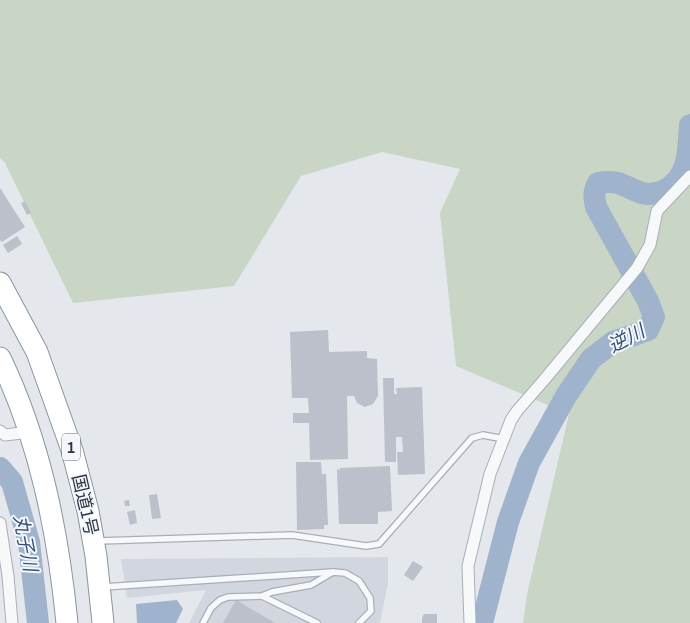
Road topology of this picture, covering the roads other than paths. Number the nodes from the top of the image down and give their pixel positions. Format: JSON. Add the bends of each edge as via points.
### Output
{"nodes":[{"id":1,"x":690,"y":176,"type":"edge"},
{"id":2,"x":0,"y":282,"type":"edge"},
{"id":3,"x":0,"y":358,"type":"edge"},
{"id":4,"x":30,"y":432,"type":"junction"},
{"id":5,"x":1,"y":433,"type":"edge"},
{"id":6,"x":504,"y":439,"type":"junction"},
{"id":7,"x":0,"y":523,"type":"edge"},
{"id":8,"x":93,"y":542,"type":"junction"},
{"id":9,"x":333,"y":572,"type":"junction"},
{"id":10,"x":100,"y":588,"type":"junction"},
{"id":11,"x":262,"y":596,"type":"junction"},
{"id":12,"x":12,"y":623,"type":"edge"},
{"id":13,"x":67,"y":623,"type":"edge"},
{"id":14,"x":103,"y":623,"type":"edge"},
{"id":15,"x":203,"y":623,"type":"edge"},
{"id":16,"x":317,"y":623,"type":"edge"},
{"id":17,"x":360,"y":623,"type":"edge"},
{"id":18,"x":470,"y":623,"type":"edge"}],
"edges":[{"from":1,"to":6,"type":"street","via":[[657,211],[650,245],[637,268],[517,411]]},
{"from":2,"to":8,"type":"highway","name":"国道1号","number":"1","via":[[37,352],[79,476]]},
{"from":3,"to":4,"type":"highway","number":"1"},
{"from":4,"to":5,"type":"street"},
{"from":4,"to":13,"type":"highway","name":"国道1号","number":"1","via":[[52,512]]},
{"from":6,"to":8,"type":"lane","via":[[483,435],[472,438],[379,544],[366,546],[292,536]]},
{"from":6,"to":18,"type":"street","via":[[490,474],[468,566]]},
{"from":7,"to":12,"type":"street"},
{"from":8,"to":10,"type":"highway","name":"国道1号","number":"1"},
{"from":9,"to":10,"type":"lane"},
{"from":9,"to":11,"type":"lane","via":[[311,585]]},
{"from":9,"to":17,"type":"lane","via":[[345,573],[358,581],[370,598],[370,610]]},
{"from":10,"to":14,"type":"highway","name":"国道1号","number":"1"},
{"from":11,"to":15,"type":"lane","via":[[220,600]]},
{"from":11,"to":16,"type":"lane"}]}
